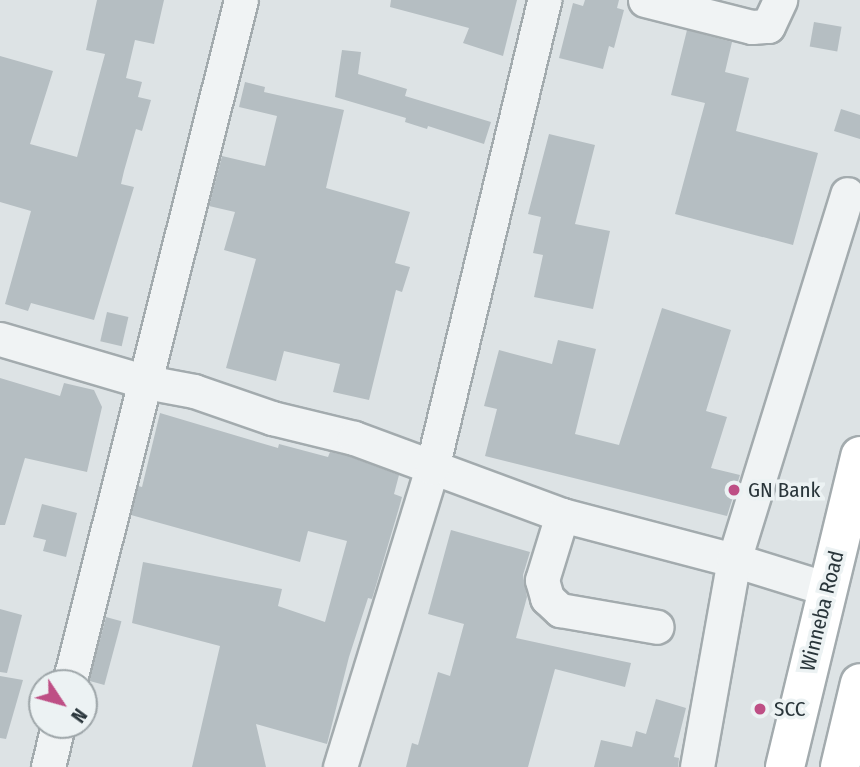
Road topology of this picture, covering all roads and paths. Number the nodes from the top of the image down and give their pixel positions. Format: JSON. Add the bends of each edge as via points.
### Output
{"nodes":[{"id":1,"x":241,"y":0,"type":"edge"},
{"id":2,"x":544,"y":0,"type":"edge"},
{"id":3,"x":645,"y":0,"type":"edge"},
{"id":4,"x":780,"y":0,"type":"edge"},
{"id":5,"x":847,"y":194,"type":"dead end"},
{"id":6,"x":0,"y":339,"type":"edge"},
{"id":7,"x":146,"y":382,"type":"junction"},
{"id":8,"x":860,"y":456,"type":"edge"},
{"id":9,"x":432,"y":468,"type":"junction"},
{"id":10,"x":562,"y":515,"type":"junction"},
{"id":11,"x":734,"y":560,"type":"junction"},
{"id":12,"x":827,"y":589,"type":"junction"},
{"id":13,"x":657,"y":627,"type":"dead end"},
{"id":14,"x":73,"y":669,"type":"edge"},
{"id":15,"x":860,"y":683,"type":"edge"},
{"id":16,"x":55,"y":739,"type":"edge"},
{"id":17,"x":48,"y":767,"type":"edge"},
{"id":18,"x":340,"y":767,"type":"edge"},
{"id":19,"x":697,"y":767,"type":"edge"},
{"id":20,"x":785,"y":767,"type":"edge"},
{"id":21,"x":840,"y":767,"type":"edge"}],
"edges":[{"from":1,"to":7,"type":"street"},
{"from":2,"to":9,"type":"street"},
{"from":3,"to":4,"type":"street","via":[[752,27],[768,26]]},
{"from":5,"to":11,"type":"street"},
{"from":6,"to":7,"type":"street"},
{"from":7,"to":9,"type":"street","via":[[194,391],[272,418],[354,438]]},
{"from":7,"to":14,"type":"street"},
{"from":8,"to":12,"type":"highway","name":"Winneba Road"},
{"from":9,"to":10,"type":"street"},
{"from":9,"to":18,"type":"street"},
{"from":10,"to":11,"type":"street"},
{"from":10,"to":13,"type":"street","via":[[542,580],[547,598],[560,610]]},
{"from":11,"to":12,"type":"street"},
{"from":11,"to":19,"type":"street"},
{"from":12,"to":20,"type":"highway","name":"Winneba Road"},
{"from":15,"to":21,"type":"highway"},
{"from":16,"to":17,"type":"street"}]}
